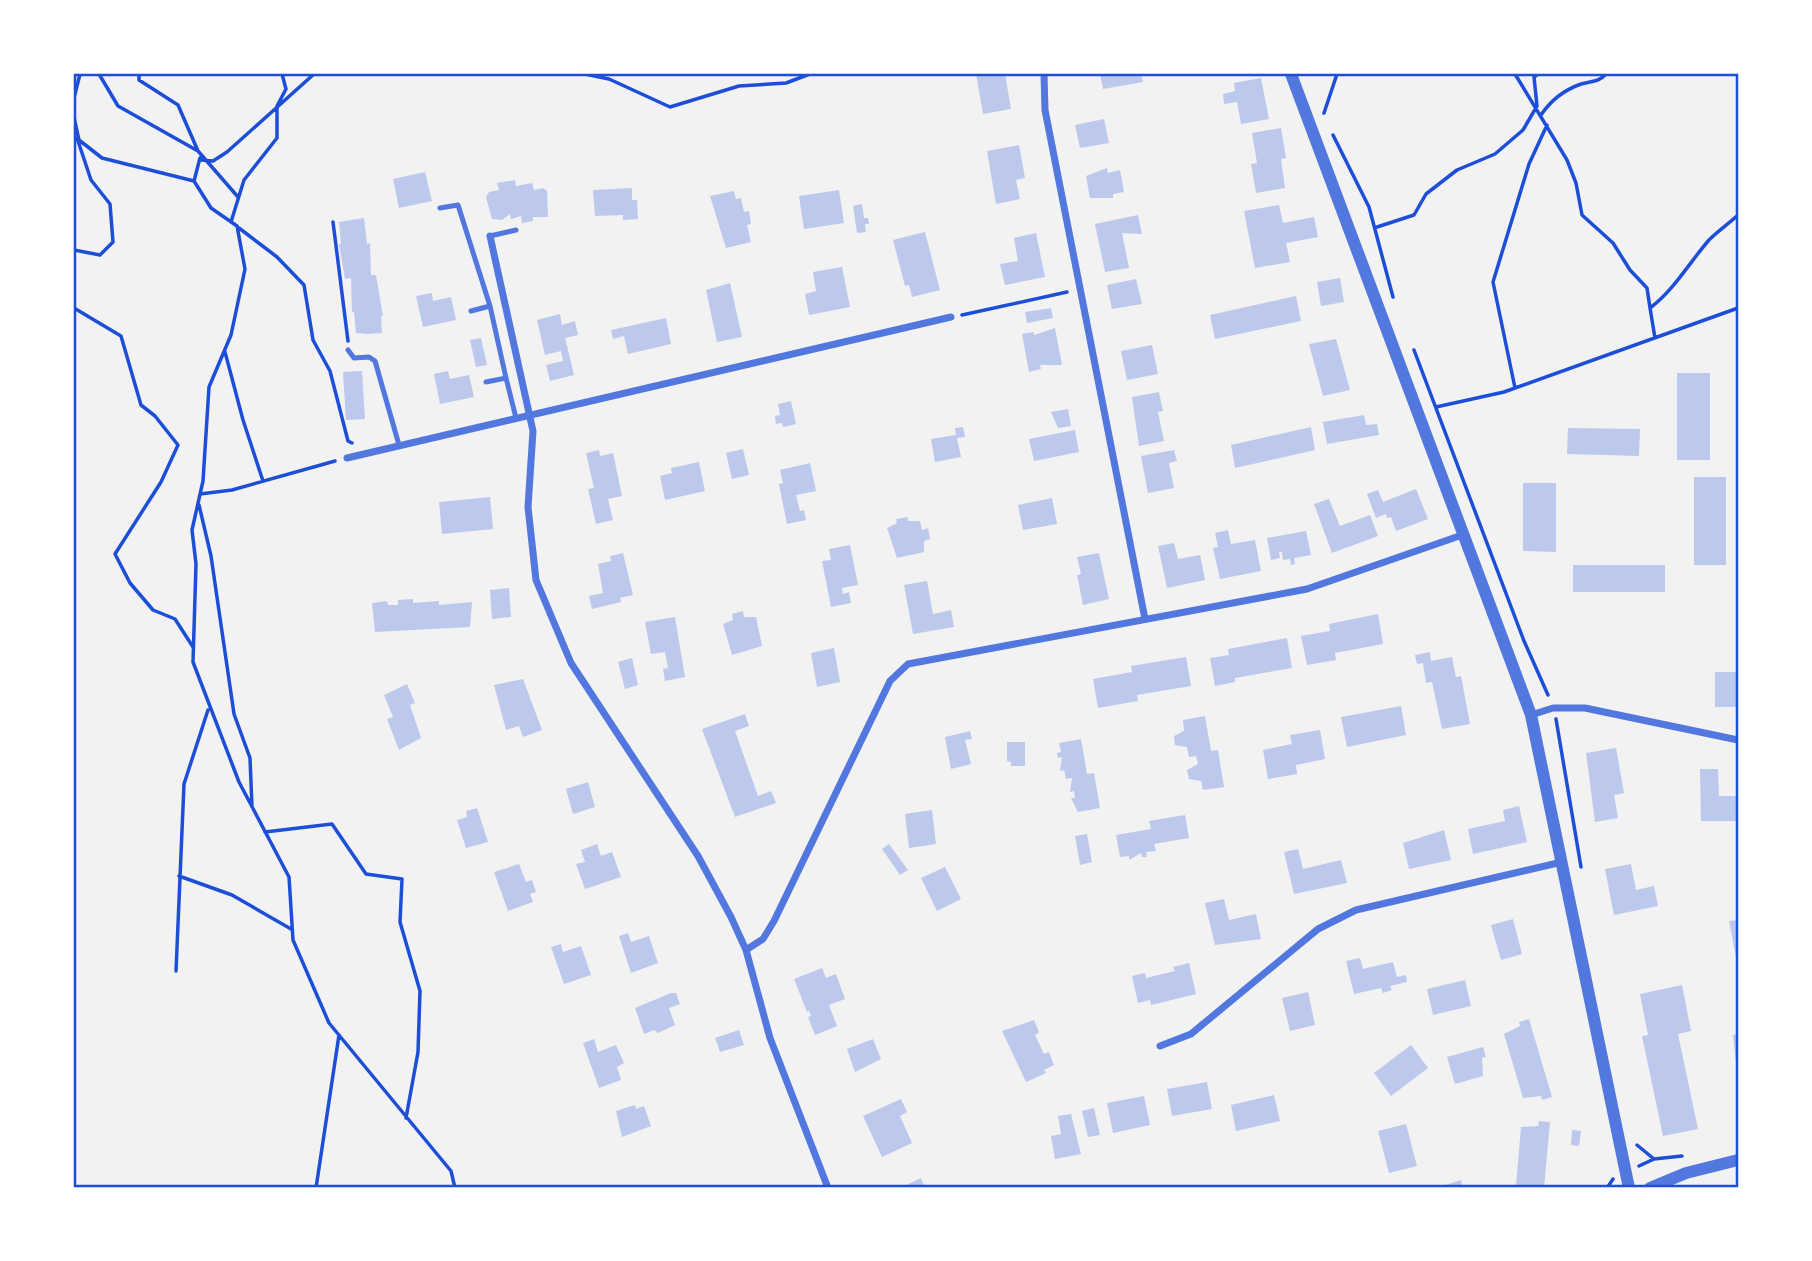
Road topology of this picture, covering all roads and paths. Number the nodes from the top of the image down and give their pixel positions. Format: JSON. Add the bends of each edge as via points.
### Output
{"nodes":[{"id":1,"x":80,"y":74,"type":"edge"},
{"id":2,"x":99,"y":74,"type":"edge"},
{"id":3,"x":139,"y":74,"type":"edge"},
{"id":4,"x":282,"y":74,"type":"edge"},
{"id":5,"x":314,"y":74,"type":"edge"},
{"id":6,"x":484,"y":74,"type":"edge"},
{"id":7,"x":494,"y":74,"type":"edge"},
{"id":8,"x":585,"y":74,"type":"edge"},
{"id":9,"x":810,"y":74,"type":"edge"},
{"id":10,"x":1044,"y":74,"type":"edge"},
{"id":11,"x":1291,"y":74,"type":"edge"},
{"id":12,"x":1337,"y":74,"type":"edge"},
{"id":13,"x":1515,"y":74,"type":"edge"},
{"id":14,"x":1538,"y":74,"type":"edge"},
{"id":15,"x":1606,"y":74,"type":"edge"},
{"id":16,"x":74,"y":98,"type":"edge"},
{"id":17,"x":1537,"y":106,"type":"junction"},
{"id":18,"x":277,"y":107,"type":"junction"},
{"id":19,"x":1541,"y":115,"type":"junction"},
{"id":20,"x":74,"y":119,"type":"edge"},
{"id":21,"x":1328,"y":123,"type":"dead end"},
{"id":22,"x":1548,"y":125,"type":"junction"},
{"id":23,"x":1332,"y":133,"type":"dead end"},
{"id":24,"x":198,"y":151,"type":"junction"},
{"id":25,"x":203,"y":160,"type":"junction"},
{"id":26,"x":194,"y":181,"type":"junction"},
{"id":27,"x":239,"y":197,"type":"junction"},
{"id":28,"x":440,"y":208,"type":"dead end"},
{"id":29,"x":1738,"y":215,"type":"edge"},
{"id":30,"x":231,"y":222,"type":"junction"},
{"id":31,"x":333,"y":222,"type":"dead end"},
{"id":32,"x":237,"y":226,"type":"junction"},
{"id":33,"x":1377,"y":227,"type":"junction"},
{"id":34,"x":516,"y":229,"type":"dead end"},
{"id":35,"x":490,"y":236,"type":"joint"},
{"id":36,"x":74,"y":250,"type":"edge"},
{"id":37,"x":1079,"y":289,"type":"junction"},
{"id":38,"x":1394,"y":299,"type":"dead end"},
{"id":39,"x":490,"y":306,"type":"junction"},
{"id":40,"x":74,"y":308,"type":"edge"},
{"id":41,"x":1650,"y":308,"type":"junction"},
{"id":42,"x":1738,"y":308,"type":"edge"},
{"id":43,"x":471,"y":311,"type":"dead end"},
{"id":44,"x":951,"y":317,"type":"joint"},
{"id":45,"x":347,"y":334,"type":"dead end"},
{"id":46,"x":1655,"y":338,"type":"junction"},
{"id":47,"x":1412,"y":347,"type":"dead end"},
{"id":48,"x":225,"y":350,"type":"junction"},
{"id":49,"x":348,"y":350,"type":"dead end"},
{"id":50,"x":506,"y":378,"type":"junction"},
{"id":51,"x":486,"y":382,"type":"dead end"},
{"id":52,"x":1515,"y":388,"type":"junction"},
{"id":53,"x":1436,"y":407,"type":"junction"},
{"id":54,"x":529,"y":415,"type":"junction"},
{"id":55,"x":516,"y":418,"type":"junction"},
{"id":56,"x":399,"y":445,"type":"junction"},
{"id":57,"x":367,"y":453,"type":"junction"},
{"id":58,"x":347,"y":457,"type":"joint"},
{"id":59,"x":263,"y":481,"type":"junction"},
{"id":60,"x":200,"y":494,"type":"junction"},
{"id":61,"x":198,"y":503,"type":"junction"},
{"id":62,"x":1465,"y":534,"type":"junction"},
{"id":63,"x":1145,"y":619,"type":"junction"},
{"id":64,"x":194,"y":649,"type":"junction"},
{"id":65,"x":1546,"y":690,"type":"dead end"},
{"id":66,"x":209,"y":708,"type":"junction"},
{"id":67,"x":1531,"y":715,"type":"junction"},
{"id":68,"x":1738,"y":740,"type":"edge"},
{"id":69,"x":252,"y":808,"type":"junction"},
{"id":70,"x":264,"y":832,"type":"junction"},
{"id":71,"x":1563,"y":862,"type":"junction"},
{"id":72,"x":179,"y":876,"type":"junction"},
{"id":73,"x":292,"y":930,"type":"junction"},
{"id":74,"x":746,"y":950,"type":"junction"},
{"id":75,"x":176,"y":971,"type":"dead end"},
{"id":76,"x":339,"y":1035,"type":"junction"},
{"id":77,"x":1160,"y":1045,"type":"dead end"},
{"id":78,"x":406,"y":1118,"type":"junction"},
{"id":79,"x":1738,"y":1160,"type":"edge"},
{"id":80,"x":316,"y":1188,"type":"edge"},
{"id":81,"x":454,"y":1188,"type":"edge"},
{"id":82,"x":828,"y":1188,"type":"edge"},
{"id":83,"x":1629,"y":1188,"type":"edge"},
{"id":84,"x":1650,"y":1188,"type":"edge"}],
"edges":[{"from":1,"to":16,"type":"path"},
{"from":2,"to":24,"type":"path","via":[[118,106]]},
{"from":3,"to":24,"type":"path","via":[[139,80],[178,105]]},
{"from":4,"to":18,"type":"path","via":[[286,89]]},
{"from":5,"to":18,"type":"path"},
{"from":6,"to":7,"type":"path"},
{"from":8,"to":9,"type":"path","via":[[609,79],[670,107],[738,86],[786,83]]},
{"from":10,"to":37,"type":"street","via":[[1045,110]]},
{"from":11,"to":62,"type":"street"},
{"from":12,"to":21,"type":"path","via":[[1324,113]]},
{"from":13,"to":17,"type":"path"},
{"from":14,"to":17,"type":"path","via":[[1534,77]]},
{"from":15,"to":19,"type":"path","via":[[1550,101]]},
{"from":17,"to":19,"type":"path"},
{"from":17,"to":33,"type":"path","via":[[1522,130],[1495,155],[1457,170],[1426,194],[1414,215]]},
{"from":18,"to":25,"type":"path","via":[[227,152],[213,161]]},
{"from":18,"to":27,"type":"path","via":[[277,138],[244,180]]},
{"from":19,"to":22,"type":"path"},
{"from":20,"to":26,"type":"path","via":[[79,140],[102,158]]},
{"from":20,"to":36,"type":"path","via":[[91,180],[110,204],[113,242],[100,255]]},
{"from":22,"to":41,"type":"path","via":[[1576,183],[1582,215],[1613,243],[1647,288]]},
{"from":22,"to":52,"type":"path","via":[[1529,164],[1493,282]]},
{"from":23,"to":33,"type":"path"},
{"from":24,"to":25,"type":"path"},
{"from":25,"to":26,"type":"path"},
{"from":25,"to":27,"type":"path"},
{"from":26,"to":30,"type":"path","via":[[211,208]]},
{"from":27,"to":30,"type":"path"},
{"from":28,"to":39,"type":"lane","via":[[458,205]]},
{"from":29,"to":41,"type":"path","via":[[1712,236],[1664,298]]},
{"from":30,"to":32,"type":"path"},
{"from":31,"to":45,"type":"path"},
{"from":32,"to":48,"type":"path","via":[[245,269]]},
{"from":32,"to":57,"type":"path","via":[[304,285],[313,340],[330,371],[348,441]]},
{"from":33,"to":38,"type":"path"},
{"from":34,"to":35,"type":"lane"},
{"from":35,"to":54,"type":"street"},
{"from":37,"to":44,"type":"path"},
{"from":37,"to":63,"type":"street"},
{"from":39,"to":43,"type":"lane"},
{"from":39,"to":50,"type":"lane"},
{"from":40,"to":64,"type":"path","via":[[121,336],[141,405],[178,445],[161,482],[115,554],[130,583],[153,610],[175,619]]},
{"from":41,"to":46,"type":"path"},
{"from":42,"to":46,"type":"path"},
{"from":44,"to":54,"type":"street"},
{"from":46,"to":52,"type":"path"},
{"from":47,"to":53,"type":"path"},
{"from":48,"to":59,"type":"path"},
{"from":48,"to":60,"type":"path","via":[[209,387]]},
{"from":49,"to":56,"type":"lane","via":[[354,358],[375,360]]},
{"from":50,"to":51,"type":"lane"},
{"from":50,"to":55,"type":"lane"},
{"from":52,"to":53,"type":"path"},
{"from":53,"to":65,"type":"path"},
{"from":54,"to":55,"type":"street"},
{"from":54,"to":74,"type":"street","via":[[533,447],[528,507],[531,550],[548,614],[571,663],[698,856]]},
{"from":55,"to":56,"type":"street"},
{"from":56,"to":57,"type":"street"},
{"from":57,"to":58,"type":"street"},
{"from":58,"to":59,"type":"path"},
{"from":59,"to":60,"type":"path"},
{"from":60,"to":61,"type":"path"},
{"from":61,"to":64,"type":"path","via":[[192,530]]},
{"from":61,"to":69,"type":"path","via":[[211,556],[233,714],[250,758]]},
{"from":62,"to":63,"type":"street","via":[[1307,589]]},
{"from":62,"to":67,"type":"street"},
{"from":63,"to":74,"type":"street","via":[[917,661],[898,671],[774,921],[763,939]]},
{"from":64,"to":66,"type":"path","via":[[193,662]]},
{"from":66,"to":69,"type":"path"},
{"from":66,"to":72,"type":"path","via":[[184,784]]},
{"from":67,"to":68,"type":"street","via":[[1553,708],[1585,708]]},
{"from":67,"to":71,"type":"street"},
{"from":69,"to":70,"type":"path"},
{"from":70,"to":73,"type":"path","via":[[289,877]]},
{"from":70,"to":78,"type":"path","via":[[332,824],[366,874],[402,880],[400,922],[420,990],[418,1052]]},
{"from":71,"to":77,"type":"street","via":[[1356,910],[1318,929],[1191,1034]]},
{"from":71,"to":83,"type":"street"},
{"from":72,"to":73,"type":"path","via":[[232,895]]},
{"from":72,"to":75,"type":"path"},
{"from":73,"to":76,"type":"path","via":[[292,940],[329,1023]]},
{"from":74,"to":82,"type":"street","via":[[771,1038]]},
{"from":76,"to":78,"type":"path"},
{"from":76,"to":80,"type":"path"},
{"from":78,"to":81,"type":"path","via":[[451,1171]]},
{"from":79,"to":84,"type":"street"}]}
